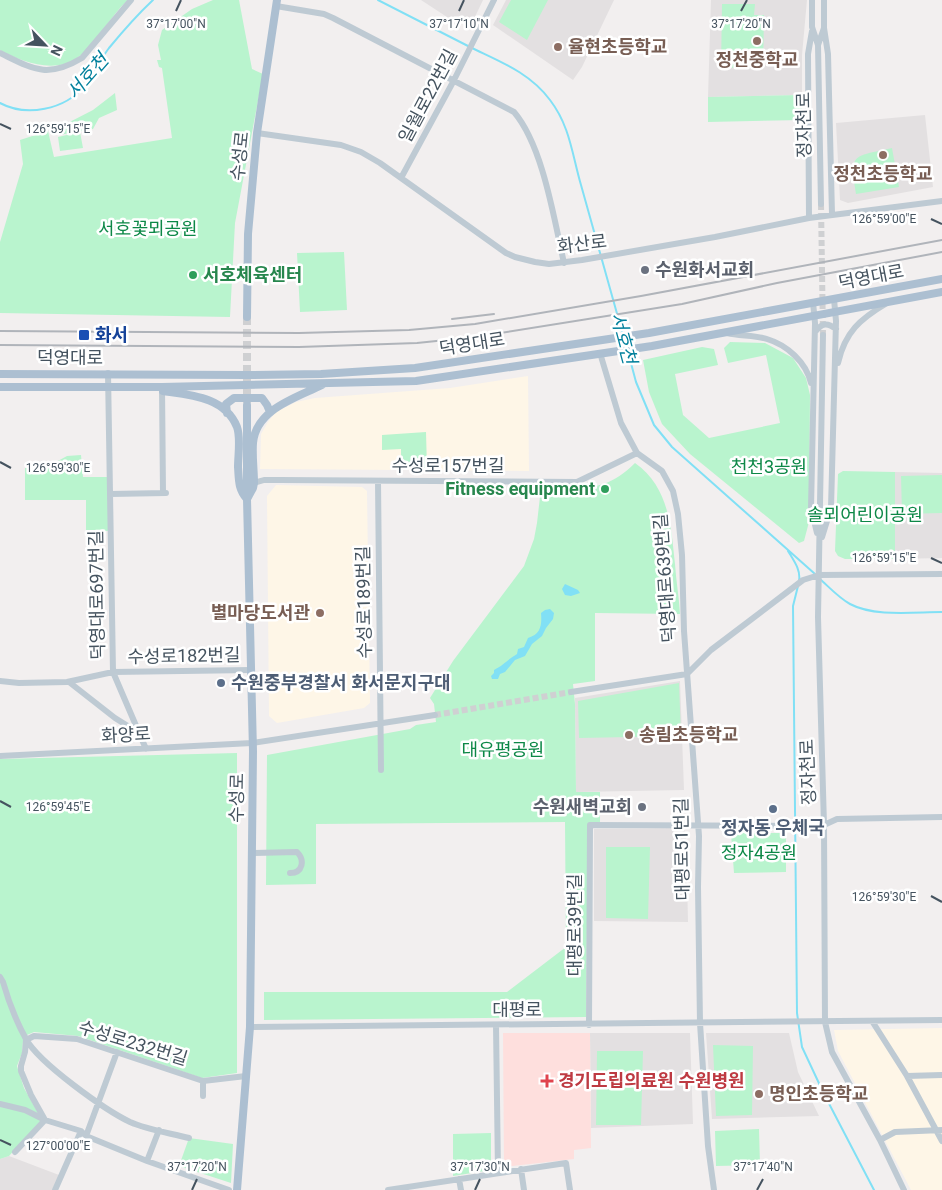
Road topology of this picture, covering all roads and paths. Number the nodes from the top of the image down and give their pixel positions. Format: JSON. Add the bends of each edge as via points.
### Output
{"nodes":[{"id":1,"x":130,"y":0,"type":"edge"},
{"id":2,"x":494,"y":0,"type":"edge"},
{"id":3,"x":812,"y":0,"type":"edge"},
{"id":4,"x":824,"y":0,"type":"edge"},
{"id":5,"x":277,"y":3,"type":"edge"},
{"id":6,"x":812,"y":27,"type":"junction"},
{"id":7,"x":824,"y":28,"type":"junction"},
{"id":8,"x":818,"y":45,"type":"junction"},
{"id":9,"x":0,"y":53,"type":"edge"},
{"id":10,"x":453,"y":82,"type":"junction"},
{"id":11,"x":257,"y":133,"type":"junction"},
{"id":12,"x":401,"y":178,"type":"junction"},
{"id":13,"x":942,"y":201,"type":"edge"},
{"id":14,"x":821,"y":204,"type":"tunnel mouth"},
{"id":15,"x":832,"y":214,"type":"junction"},
{"id":16,"x":809,"y":218,"type":"junction"},
{"id":17,"x":564,"y":263,"type":"junction"},
{"id":18,"x":942,"y":279,"type":"edge"},
{"id":19,"x":942,"y":292,"type":"edge"},
{"id":20,"x":834,"y":299,"type":"junction"},
{"id":21,"x":891,"y":301,"type":"junction"},
{"id":22,"x":813,"y":302,"type":"junction"},
{"id":23,"x":836,"y":312,"type":"junction"},
{"id":24,"x":814,"y":316,"type":"junction"},
{"id":25,"x":247,"y":317,"type":"tunnel mouth"},
{"id":26,"x":836,"y":329,"type":"junction"},
{"id":27,"x":815,"y":332,"type":"junction"},
{"id":28,"x":726,"y":333,"type":"junction"},
{"id":29,"x":823,"y":334,"type":"tunnel mouth"},
{"id":30,"x":602,"y":352,"type":"junction"},
{"id":31,"x":108,"y":373,"type":"junction"},
{"id":32,"x":0,"y":374,"type":"edge"},
{"id":33,"x":834,"y":376,"type":"junction"},
{"id":34,"x":326,"y":383,"type":"junction"},
{"id":35,"x":0,"y":387,"type":"edge"},
{"id":36,"x":108,"y":387,"type":"junction"},
{"id":37,"x":162,"y":389,"type":"junction"},
{"id":38,"x":813,"y":395,"type":"junction"},
{"id":39,"x":247,"y":405,"type":"tunnel mouth"},
{"id":40,"x":270,"y":412,"type":"junction"},
{"id":41,"x":226,"y":413,"type":"junction"},
{"id":42,"x":637,"y":454,"type":"junction"},
{"id":43,"x":378,"y":481,"type":"junction"},
{"id":44,"x":254,"y":483,"type":"junction"},
{"id":45,"x":110,"y":494,"type":"junction"},
{"id":46,"x":247,"y":499,"type":"junction"},
{"id":47,"x":820,"y":543,"type":"junction"},
{"id":48,"x":942,"y":574,"type":"edge"},
{"id":49,"x":819,"y":575,"type":"junction"},
{"id":50,"x":251,"y":670,"type":"junction"},
{"id":51,"x":113,"y":672,"type":"junction"},
{"id":52,"x":687,"y":674,"type":"junction"},
{"id":53,"x":0,"y":681,"type":"edge"},
{"id":54,"x":69,"y":682,"type":"junction"},
{"id":55,"x":571,"y":692,"type":"tunnel mouth"},
{"id":56,"x":435,"y":715,"type":"tunnel mouth"},
{"id":57,"x":381,"y":723,"type":"junction"},
{"id":58,"x":139,"y":733,"type":"junction"},
{"id":59,"x":252,"y":743,"type":"junction"},
{"id":60,"x":146,"y":749,"type":"junction"},
{"id":61,"x":0,"y":756,"type":"edge"},
{"id":62,"x":381,"y":770,"type":"dead end"},
{"id":63,"x":942,"y":817,"type":"edge"},
{"id":64,"x":824,"y":826,"type":"junction"},
{"id":65,"x":698,"y":827,"type":"junction"},
{"id":66,"x":252,"y":853,"type":"junction"},
{"id":67,"x":290,"y":873,"type":"dead end"},
{"id":68,"x":0,"y":977,"type":"edge"},
{"id":69,"x":942,"y":1020,"type":"edge"},
{"id":70,"x":872,"y":1021,"type":"junction"},
{"id":71,"x":825,"y":1022,"type":"junction"},
{"id":72,"x":700,"y":1023,"type":"junction"},
{"id":73,"x":496,"y":1025,"type":"junction"},
{"id":74,"x":589,"y":1025,"type":"junction"},
{"id":75,"x":250,"y":1027,"type":"junction"},
{"id":76,"x":26,"y":1040,"type":"junction"},
{"id":77,"x":117,"y":1052,"type":"junction"},
{"id":78,"x":942,"y":1075,"type":"edge"},
{"id":79,"x":246,"y":1076,"type":"junction"},
{"id":80,"x":907,"y":1076,"type":"junction"},
{"id":81,"x":203,"y":1081,"type":"junction"},
{"id":82,"x":203,"y":1096,"type":"dead end"},
{"id":83,"x":98,"y":1101,"type":"junction"},
{"id":84,"x":0,"y":1104,"type":"edge"},
{"id":85,"x":45,"y":1120,"type":"junction"},
{"id":86,"x":158,"y":1130,"type":"junction"},
{"id":87,"x":939,"y":1130,"type":"edge"},
{"id":88,"x":83,"y":1133,"type":"junction"},
{"id":89,"x":190,"y":1138,"type":"dead end"},
{"id":90,"x":880,"y":1140,"type":"junction"},
{"id":91,"x":942,"y":1141,"type":"edge"},
{"id":92,"x":15,"y":1152,"type":"dead end"},
{"id":93,"x":147,"y":1161,"type":"junction"},
{"id":94,"x":522,"y":1169,"type":"junction"},
{"id":95,"x":498,"y":1173,"type":"junction"},
{"id":96,"x":459,"y":1179,"type":"junction"},
{"id":97,"x":404,"y":1189,"type":"edge"},
{"id":98,"x":55,"y":1190,"type":"edge"},
{"id":99,"x":229,"y":1190,"type":"edge"},
{"id":100,"x":237,"y":1190,"type":"edge"},
{"id":101,"x":388,"y":1190,"type":"edge"},
{"id":102,"x":461,"y":1190,"type":"edge"},
{"id":103,"x":524,"y":1190,"type":"edge"},
{"id":104,"x":570,"y":1190,"type":"edge"},
{"id":105,"x":714,"y":1190,"type":"edge"},
{"id":106,"x":904,"y":1190,"type":"edge"}],
"edges":[{"from":1,"to":9,"type":"street","via":[[82,58],[73,63],[40,70]]},
{"from":2,"to":10,"type":"street","name":"일월로22번길"},
{"from":3,"to":6,"type":"street","name":"정자천로"},
{"from":4,"to":7,"type":"street","name":"정자천로"},
{"from":5,"to":10,"type":"street","via":[[329,16]]},
{"from":5,"to":11,"type":"main road","name":"수성로"},
{"from":6,"to":8,"type":"street","name":"정자천로"},
{"from":6,"to":16,"type":"street","via":[[808,54]]},
{"from":7,"to":8,"type":"street","name":"정자천로"},
{"from":7,"to":15,"type":"street","via":[[828,54]]},
{"from":8,"to":14,"type":"street","name":"정자천로"},
{"from":10,"to":12,"type":"street","name":"일월로22번길"},
{"from":10,"to":17,"type":"street","via":[[510,110],[523,125],[537,154]]},
{"from":11,"to":12,"type":"street","name":"화산로","via":[[352,148]]},
{"from":11,"to":25,"type":"main road","name":"수성로","via":[[248,234]]},
{"from":12,"to":17,"type":"street","name":"화산로","via":[[515,257],[535,262]]},
{"from":13,"to":15,"type":"street","name":"화산로"},
{"from":15,"to":16,"type":"street","name":"화산로"},
{"from":16,"to":17,"type":"street","name":"화산로"},
{"from":18,"to":20,"type":"main road","name":"덕영대로"},
{"from":19,"to":21,"type":"main road","name":"덕영대로"},
{"from":20,"to":22,"type":"main road","name":"덕영대로"},
{"from":20,"to":23,"type":"street"},
{"from":21,"to":23,"type":"main road","name":"덕영대로"},
{"from":21,"to":33,"type":"street","via":[[866,316],[854,328],[840,353]]},
{"from":22,"to":24,"type":"street"},
{"from":22,"to":31,"type":"main road","name":"덕영대로","via":[[649,333],[414,368],[266,375]]},
{"from":23,"to":24,"type":"main road","name":"덕영대로"},
{"from":23,"to":26,"type":"street"},
{"from":24,"to":27,"type":"street"},
{"from":24,"to":28,"type":"main road","name":"덕영대로"},
{"from":26,"to":27,"type":"street","via":[[825,324]]},
{"from":26,"to":33,"type":"street"},
{"from":27,"to":38,"type":"street"},
{"from":28,"to":30,"type":"main road","name":"덕영대로"},
{"from":28,"to":38,"type":"street","via":[[766,339],[791,352],[809,377]]},
{"from":29,"to":47,"type":"street","name":"정자천로"},
{"from":30,"to":34,"type":"main road","name":"덕영대로","via":[[416,381]]},
{"from":30,"to":42,"type":"street","name":"덕영대로639번길","via":[[621,423]]},
{"from":31,"to":32,"type":"main road","name":"덕영대로"},
{"from":31,"to":36,"type":"street","name":"덕영대로697번길"},
{"from":33,"to":47,"type":"street","via":[[831,508]]},
{"from":34,"to":37,"type":"main road","name":"덕영대로"},
{"from":34,"to":40,"type":"main road"},
{"from":35,"to":36,"type":"main road","name":"덕영대로"},
{"from":36,"to":37,"type":"main road","name":"덕영대로"},
{"from":36,"to":45,"type":"street","name":"덕영대로697번길"},
{"from":37,"to":41,"type":"main road","via":[[212,401]]},
{"from":37,"to":45,"type":"street","via":[[165,493]]},
{"from":38,"to":47,"type":"street","via":[[812,508]]},
{"from":39,"to":46,"type":"main road","name":"수성로"},
{"from":40,"to":41,"type":"main road","via":[[262,398],[234,398],[226,404]]},
{"from":40,"to":44,"type":"main road","via":[[256,431],[253,442]]},
{"from":41,"to":46,"type":"main road","via":[[237,428],[239,488]]},
{"from":42,"to":43,"type":"street","name":"수성로157번길","via":[[577,482]]},
{"from":42,"to":52,"type":"street","name":"덕영대로639번길","via":[[662,471],[673,491],[681,546]]},
{"from":43,"to":44,"type":"street","name":"수성로157번길","via":[[264,480]]},
{"from":43,"to":57,"type":"street","name":"수성로189번길"},
{"from":44,"to":46,"type":"main road"},
{"from":45,"to":51,"type":"street","name":"덕영대로697번길"},
{"from":46,"to":50,"type":"main road","name":"수성로"},
{"from":47,"to":49,"type":"street","name":"정자천로"},
{"from":48,"to":49,"type":"street"},
{"from":49,"to":52,"type":"street","via":[[803,580],[711,650]]},
{"from":49,"to":64,"type":"street","name":"정자천로"},
{"from":50,"to":51,"type":"street","name":"수성로182번길"},
{"from":50,"to":59,"type":"main road","name":"수성로"},
{"from":51,"to":54,"type":"street","name":"수성로182번길"},
{"from":51,"to":58,"type":"street","name":"덕영대로697번길"},
{"from":52,"to":55,"type":"street"},
{"from":52,"to":65,"type":"street","name":"대평로51번길"},
{"from":53,"to":54,"type":"street","name":"수성로182번길"},
{"from":54,"to":58,"type":"street","via":[[114,718]]},
{"from":56,"to":57,"type":"street"},
{"from":57,"to":59,"type":"street"},
{"from":57,"to":62,"type":"street","name":"수성로189번길"},
{"from":58,"to":60,"type":"street","name":"덕영대로697번길"},
{"from":59,"to":60,"type":"street","name":"화양로"},
{"from":59,"to":66,"type":"main road","name":"수성로"},
{"from":60,"to":61,"type":"street","name":"화양로"},
{"from":63,"to":64,"type":"street","via":[[837,820]]},
{"from":64,"to":65,"type":"street"},
{"from":64,"to":71,"type":"street","name":"정자천로"},
{"from":65,"to":72,"type":"street","name":"대평로51번길"},
{"from":65,"to":74,"type":"street","name":"대평로39번길","via":[[590,825]]},
{"from":66,"to":67,"type":"street","via":[[297,852],[303,862],[298,871]]},
{"from":66,"to":75,"type":"main road","name":"수성로"},
{"from":68,"to":76,"type":"street"},
{"from":69,"to":70,"type":"street"},
{"from":70,"to":71,"type":"street"},
{"from":70,"to":80,"type":"street"},
{"from":71,"to":72,"type":"street","name":"대평로"},
{"from":71,"to":90,"type":"street","name":"정자천로","via":[[832,1052]]},
{"from":72,"to":74,"type":"street","name":"대평로"},
{"from":72,"to":105,"type":"street","name":"대평로51번길"},
{"from":73,"to":74,"type":"street","name":"대평로"},
{"from":73,"to":75,"type":"street","name":"대평로"},
{"from":73,"to":95,"type":"street"},
{"from":75,"to":79,"type":"main road","name":"수성로"},
{"from":76,"to":77,"type":"street","name":"수성로232번길","via":[[34,1036],[77,1039]]},
{"from":76,"to":83,"type":"street","via":[[53,1069]]},
{"from":76,"to":85,"type":"street","via":[[21,1071]]},
{"from":77,"to":81,"type":"street","name":"수성로232번길"},
{"from":77,"to":83,"type":"street"},
{"from":78,"to":80,"type":"street"},
{"from":79,"to":81,"type":"street","name":"수성로232번길"},
{"from":79,"to":100,"type":"main road","name":"수성로"},
{"from":80,"to":87,"type":"street"},
{"from":81,"to":82,"type":"street"},
{"from":83,"to":86,"type":"street","via":[[130,1122]]},
{"from":83,"to":88,"type":"street"},
{"from":84,"to":85,"type":"street","via":[[25,1110]]},
{"from":85,"to":88,"type":"street"},
{"from":85,"to":92,"type":"street"},
{"from":86,"to":89,"type":"street"},
{"from":86,"to":93,"type":"street"},
{"from":87,"to":90,"type":"street","via":[[895,1132]]},
{"from":87,"to":91,"type":"street"},
{"from":88,"to":93,"type":"street"},
{"from":88,"to":98,"type":"street"},
{"from":90,"to":106,"type":"street","name":"정자천로"},
{"from":93,"to":99,"type":"street"},
{"from":94,"to":95,"type":"street"},
{"from":94,"to":103,"type":"street"},
{"from":94,"to":104,"type":"street","via":[[566,1163]]},
{"from":95,"to":96,"type":"street"},
{"from":96,"to":97,"type":"street"},
{"from":96,"to":102,"type":"street"},
{"from":97,"to":101,"type":"street"}]}
